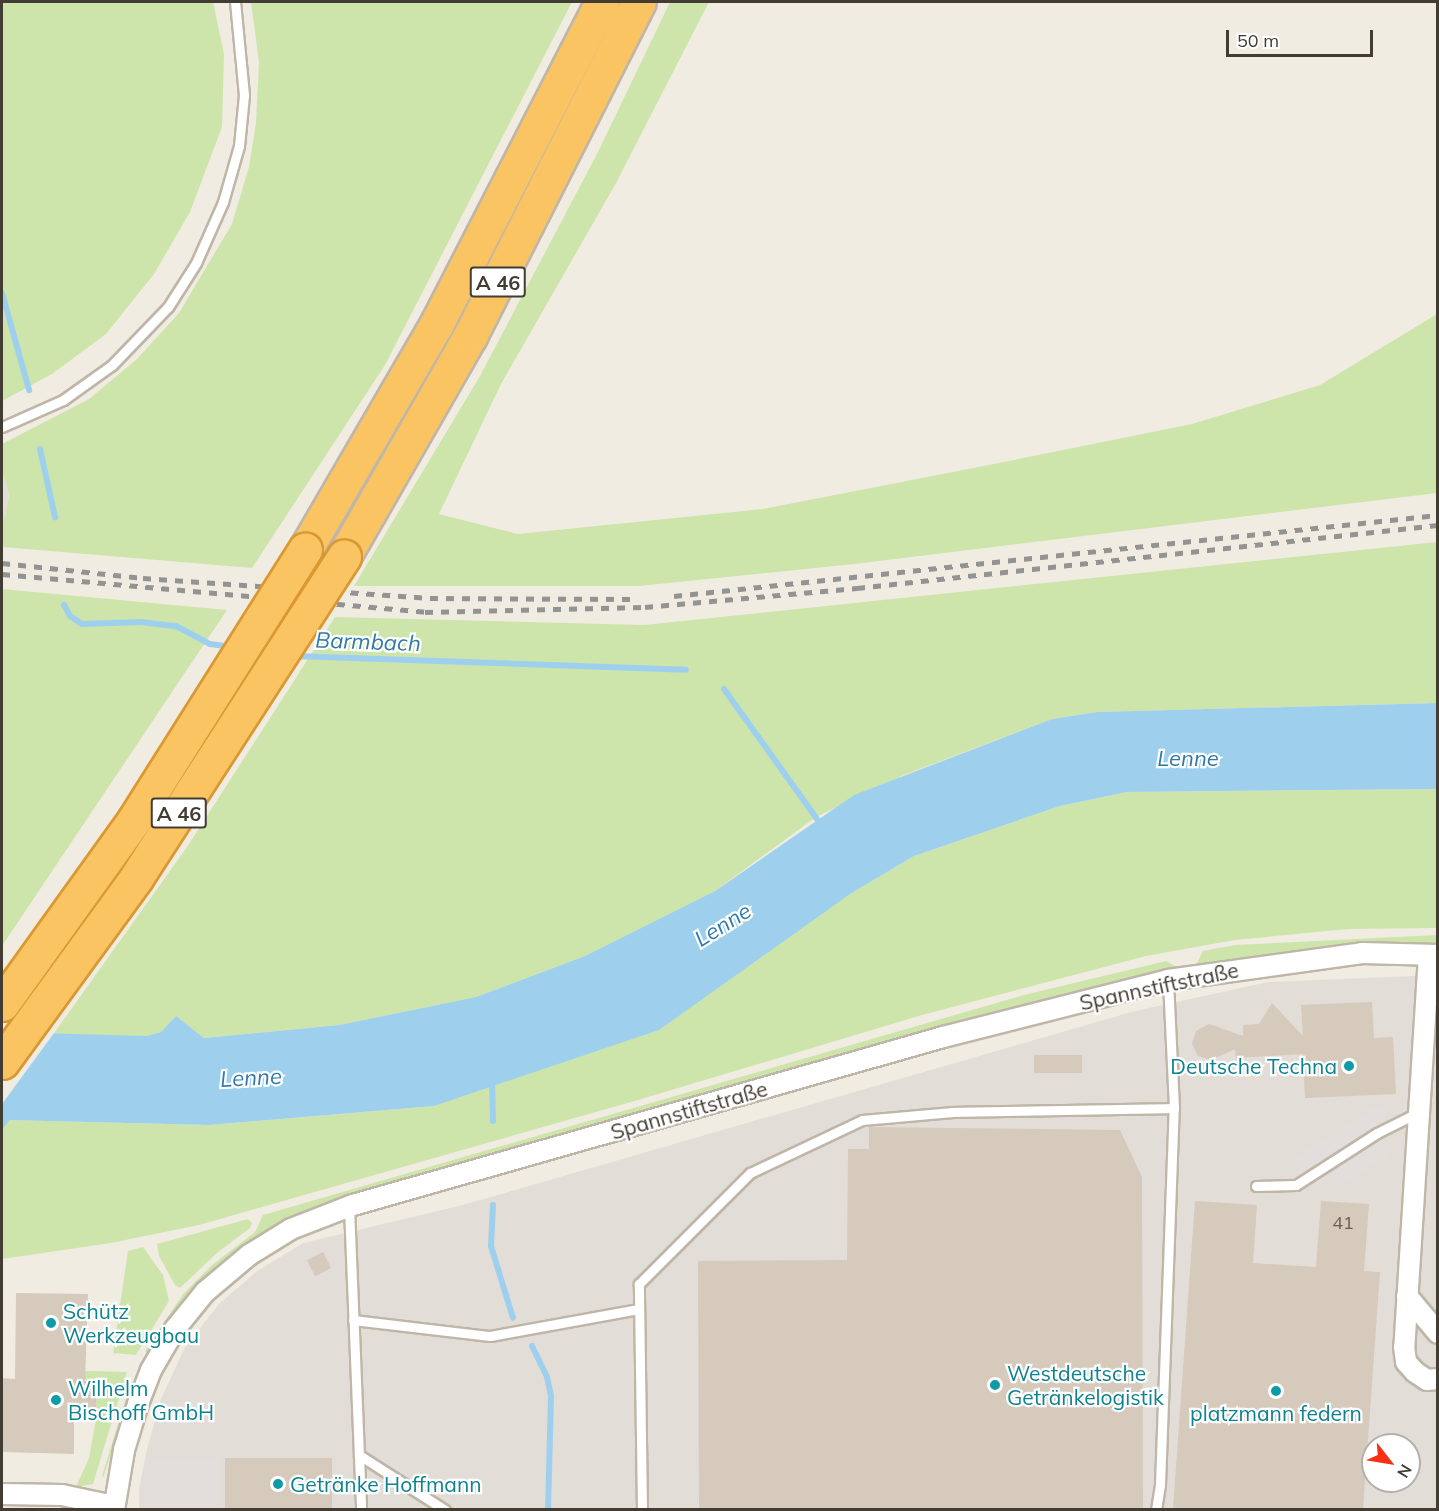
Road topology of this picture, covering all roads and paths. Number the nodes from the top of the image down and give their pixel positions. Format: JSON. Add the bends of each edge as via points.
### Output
{"nodes":[{"id":1,"x":236,"y":2,"type":"edge"},
{"id":2,"x":602,"y":2,"type":"edge"},
{"id":3,"x":639,"y":2,"type":"edge"},
{"id":4,"x":2,"y":427,"type":"edge"},
{"id":5,"x":1433,"y":955,"type":"edge"},
{"id":6,"x":1168,"y":980,"type":"junction"},
{"id":7,"x":2,"y":1004,"type":"edge"},
{"id":8,"x":2,"y":1062,"type":"edge"},
{"id":9,"x":1174,"y":1108,"type":"junction"},
{"id":10,"x":1419,"y":1112,"type":"junction"},
{"id":11,"x":1256,"y":1186,"type":"dead end"},
{"id":12,"x":349,"y":1208,"type":"junction"},
{"id":13,"x":1407,"y":1296,"type":"junction"},
{"id":14,"x":639,"y":1309,"type":"junction"},
{"id":15,"x":353,"y":1320,"type":"junction"},
{"id":16,"x":1437,"y":1333,"type":"edge"},
{"id":17,"x":1437,"y":1379,"type":"edge"},
{"id":18,"x":359,"y":1455,"type":"junction"},
{"id":19,"x":2,"y":1494,"type":"edge"},
{"id":20,"x":114,"y":1508,"type":"edge"},
{"id":21,"x":362,"y":1509,"type":"edge"},
{"id":22,"x":445,"y":1509,"type":"edge"},
{"id":23,"x":642,"y":1509,"type":"edge"},
{"id":24,"x":1156,"y":1509,"type":"edge"}],
"edges":[{"from":1,"to":4,"type":"lane","via":[[243,75],[239,146],[223,202],[196,263],[168,307],[112,365],[63,400]]},
{"from":2,"to":7,"type":"highway","number":"A 46","bridge":true,"via":[[437,323],[305,550],[134,820]]},
{"from":3,"to":8,"type":"highway","number":"A 46","bridge":true,"via":[[470,336],[344,556],[136,878]]},
{"from":5,"to":6,"type":"street","name":"Spannstiftstraße","via":[[1362,953]]},
{"from":5,"to":10,"type":"street","name":"Spannstiftstraße"},
{"from":6,"to":9,"type":"lane"},
{"from":6,"to":12,"type":"street","name":"Spannstiftstraße","via":[[943,1037]]},
{"from":9,"to":14,"type":"lane","via":[[953,1112],[862,1120],[750,1173],[639,1284]]},
{"from":9,"to":24,"type":"lane"},
{"from":10,"to":11,"type":"lane","via":[[1377,1133],[1296,1185]]},
{"from":10,"to":13,"type":"street","name":"Spannstiftstraße"},
{"from":12,"to":15,"type":"lane"},
{"from":12,"to":20,"type":"street","name":"Spannstiftstraße","via":[[291,1229],[249,1255],[205,1292],[175,1329],[151,1370],[138,1404]]},
{"from":13,"to":16,"type":"street"},
{"from":13,"to":17,"type":"street","name":"Spannstiftstraße","via":[[1406,1362],[1427,1380]]},
{"from":14,"to":15,"type":"lane","via":[[490,1336]]},
{"from":14,"to":23,"type":"lane"},
{"from":15,"to":18,"type":"lane"},
{"from":18,"to":21,"type":"lane"},
{"from":18,"to":22,"type":"lane"},
{"from":19,"to":20,"type":"street","name":"Spannstiftstraße","via":[[62,1496]]}]}
